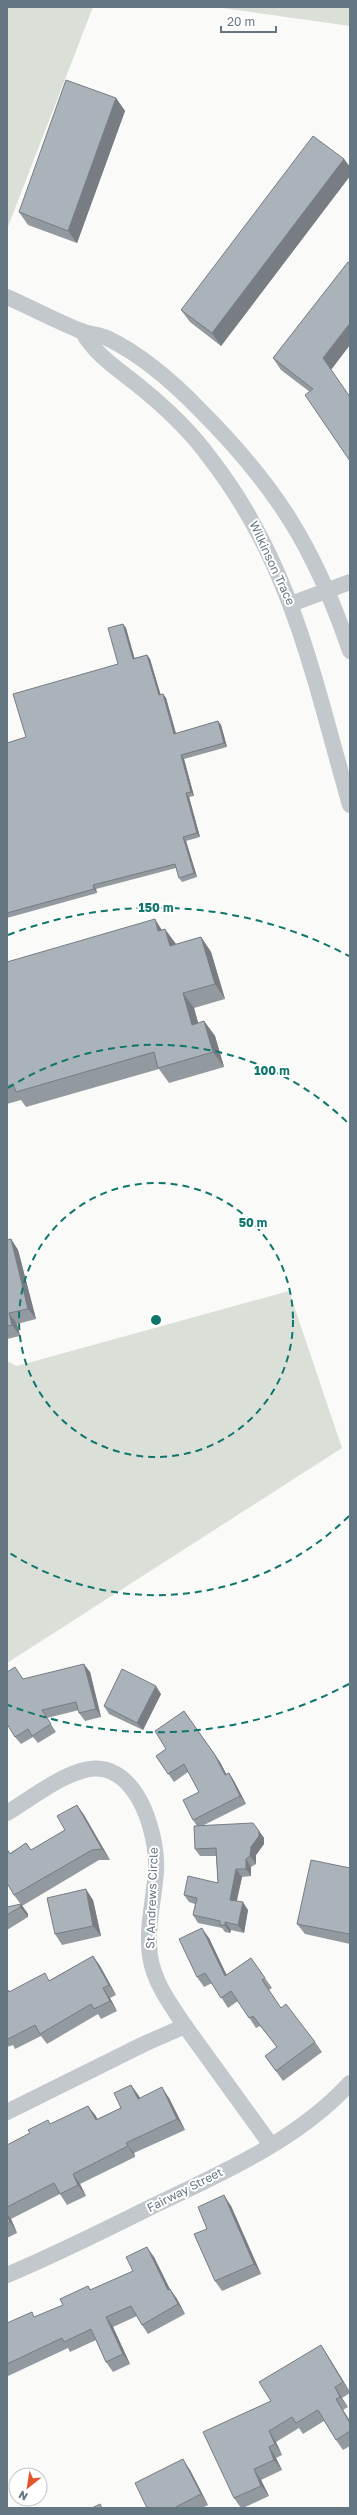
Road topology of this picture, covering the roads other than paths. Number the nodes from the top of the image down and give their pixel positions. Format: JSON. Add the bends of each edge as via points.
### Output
{"nodes":[{"id":1,"x":7,"y":297,"type":"edge"},
{"id":2,"x":82,"y":331,"type":"junction"},
{"id":3,"x":350,"y":582,"type":"edge"},
{"id":4,"x":328,"y":591,"type":"junction"},
{"id":5,"x":291,"y":604,"type":"junction"},
{"id":6,"x":350,"y":651,"type":"edge"},
{"id":7,"x":350,"y":805,"type":"edge"},
{"id":8,"x":7,"y":1813,"type":"edge"},
{"id":9,"x":185,"y":2026,"type":"junction"},
{"id":10,"x":350,"y":2083,"type":"edge"},
{"id":11,"x":7,"y":2112,"type":"edge"},
{"id":12,"x":271,"y":2145,"type":"junction"},
{"id":13,"x":7,"y":2275,"type":"edge"}],
"edges":[{"from":1,"to":2,"type":"street"},
{"from":2,"to":4,"type":"street","via":[[107,338],[142,360],[181,389],[215,424],[262,477],[288,514],[308,548]]},
{"from":2,"to":5,"type":"street","name":"Wilkinson Trace","via":[[90,346],[167,411],[209,456],[247,510],[263,538]]},
{"from":3,"to":4,"type":"street"},
{"from":4,"to":5,"type":"street"},
{"from":4,"to":6,"type":"street"},
{"from":5,"to":7,"type":"street","name":"Wilkinson Trace"},
{"from":8,"to":9,"type":"street","name":"St Andrews Circle","via":[[65,1778],[89,1769],[112,1772],[132,1789],[147,1813],[156,1851],[149,1935],[150,1957],[166,1998]]},
{"from":9,"to":11,"type":"street"},
{"from":9,"to":12,"type":"street","name":"St Andrews Circle"},
{"from":10,"to":12,"type":"street","name":"Fairway Street","via":[[311,2118]]},
{"from":12,"to":13,"type":"street","name":"Fairway Street","via":[[169,2199]]}]}
